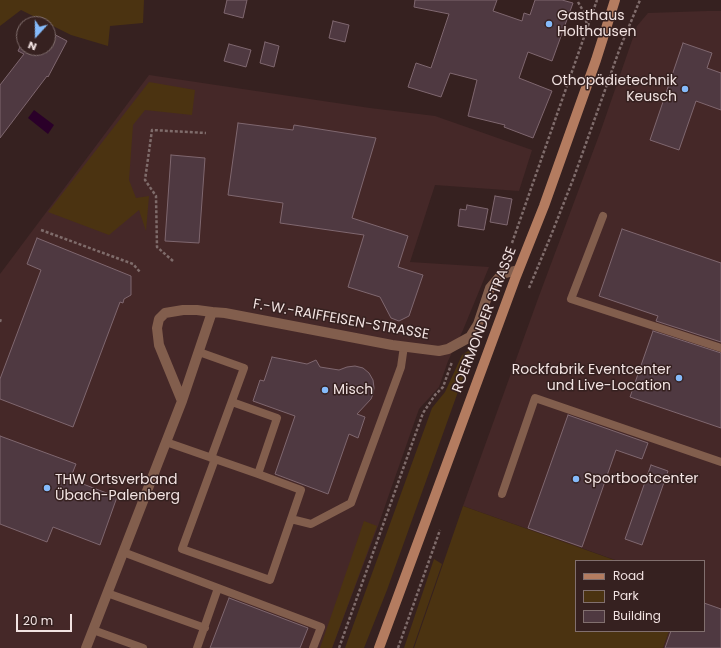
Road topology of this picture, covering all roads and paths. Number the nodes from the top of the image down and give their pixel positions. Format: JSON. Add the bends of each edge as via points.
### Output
{"nodes":[{"id":1,"x":597,"y":0,"type":"edge"},
{"id":2,"x":615,"y":0,"type":"edge"},
{"id":3,"x":640,"y":0,"type":"edge"},
{"id":4,"x":578,"y":2,"type":"dead end"},
{"id":5,"x":588,"y":27,"type":"junction"},
{"id":6,"x":206,"y":133,"type":"dead end"},
{"id":7,"x":603,"y":216,"type":"dead end"},
{"id":8,"x":41,"y":230,"type":"dead end"},
{"id":9,"x":511,"y":246,"type":"dead end"},
{"id":10,"x":173,"y":261,"type":"dead end"},
{"id":11,"x":518,"y":270,"type":"junction"},
{"id":12,"x":140,"y":272,"type":"dead end"},
{"id":13,"x":529,"y":289,"type":"dead end"},
{"id":14,"x":212,"y":312,"type":"junction"},
{"id":15,"x":1,"y":318,"type":"dead end"},
{"id":16,"x":0,"y":322,"type":"edge"},
{"id":17,"x":404,"y":346,"type":"junction"},
{"id":18,"x":721,"y":348,"type":"edge"},
{"id":19,"x":448,"y":349,"type":"junction"},
{"id":20,"x":198,"y":352,"type":"junction"},
{"id":21,"x":182,"y":401,"type":"junction"},
{"id":22,"x":232,"y":402,"type":"junction"},
{"id":23,"x":166,"y":442,"type":"junction"},
{"id":24,"x":213,"y":458,"type":"junction"},
{"id":25,"x":721,"y":462,"type":"edge"},
{"id":26,"x":258,"y":474,"type":"junction"},
{"id":27,"x":502,"y":494,"type":"dead end"},
{"id":28,"x":291,"y":519,"type":"junction"},
{"id":29,"x":440,"y":528,"type":"dead end"},
{"id":30,"x":123,"y":552,"type":"junction"},
{"id":31,"x":218,"y":588,"type":"junction"},
{"id":32,"x":107,"y":593,"type":"junction"},
{"id":33,"x":205,"y":628,"type":"junction"},
{"id":34,"x":93,"y":630,"type":"junction"},
{"id":35,"x":86,"y":648,"type":"edge"},
{"id":36,"x":143,"y":648,"type":"edge"},
{"id":37,"x":197,"y":648,"type":"edge"},
{"id":38,"x":313,"y":648,"type":"edge"},
{"id":39,"x":339,"y":648,"type":"edge"},
{"id":40,"x":379,"y":648,"type":"edge"},
{"id":41,"x":398,"y":648,"type":"edge"}],
"edges":[{"from":1,"to":5,"type":"path"},
{"from":2,"to":11,"type":"main road","name":"ROERMONDER STRASSE","via":[[544,206]]},
{"from":3,"to":13,"type":"path"},
{"from":4,"to":5,"type":"path"},
{"from":5,"to":9,"type":"path"},
{"from":6,"to":10,"type":"path","via":[[152,130],[145,180],[156,196],[157,247]]},
{"from":7,"to":18,"type":"lane","via":[[571,299]]},
{"from":8,"to":12,"type":"path","via":[[133,264]]},
{"from":11,"to":19,"type":"street","name":"F.-W.-RAIFFEISEN-STRASSE","via":[[502,274],[490,288],[478,324],[470,337]]},
{"from":11,"to":40,"type":"main road","name":"ROERMONDER STRASSE"},
{"from":14,"to":17,"type":"street","name":"F.-W.-RAIFFEISEN-STRASSE"},
{"from":14,"to":20,"type":"street"},
{"from":14,"to":21,"type":"street","name":"F.-W.-RAIFFEISEN-STRASSE","via":[[183,310],[165,313],[159,319],[159,345]]},
{"from":15,"to":16,"type":"path"},
{"from":17,"to":19,"type":"street","name":"F.-W.-RAIFFEISEN-STRASSE","via":[[439,351]]},
{"from":17,"to":28,"type":"lane","via":[[401,367],[351,503],[311,524]]},
{"from":19,"to":39,"type":"path","via":[[452,362],[443,387],[423,413]]},
{"from":20,"to":21,"type":"street"},
{"from":20,"to":22,"type":"lane","via":[[244,368]]},
{"from":21,"to":23,"type":"street"},
{"from":22,"to":24,"type":"lane"},
{"from":22,"to":26,"type":"lane","via":[[277,418]]},
{"from":23,"to":24,"type":"lane"},
{"from":23,"to":30,"type":"street"},
{"from":24,"to":26,"type":"lane"},
{"from":24,"to":28,"type":"lane","via":[[182,549],[270,580]]},
{"from":25,"to":27,"type":"lane","via":[[535,398]]},
{"from":26,"to":28,"type":"lane","via":[[301,490]]},
{"from":29,"to":41,"type":"path"},
{"from":30,"to":31,"type":"lane"},
{"from":30,"to":32,"type":"street"},
{"from":31,"to":33,"type":"lane"},
{"from":31,"to":38,"type":"lane","via":[[321,627]]},
{"from":32,"to":33,"type":"lane"},
{"from":32,"to":34,"type":"street"},
{"from":33,"to":37,"type":"lane"},
{"from":34,"to":35,"type":"street"},
{"from":34,"to":36,"type":"lane"}]}
